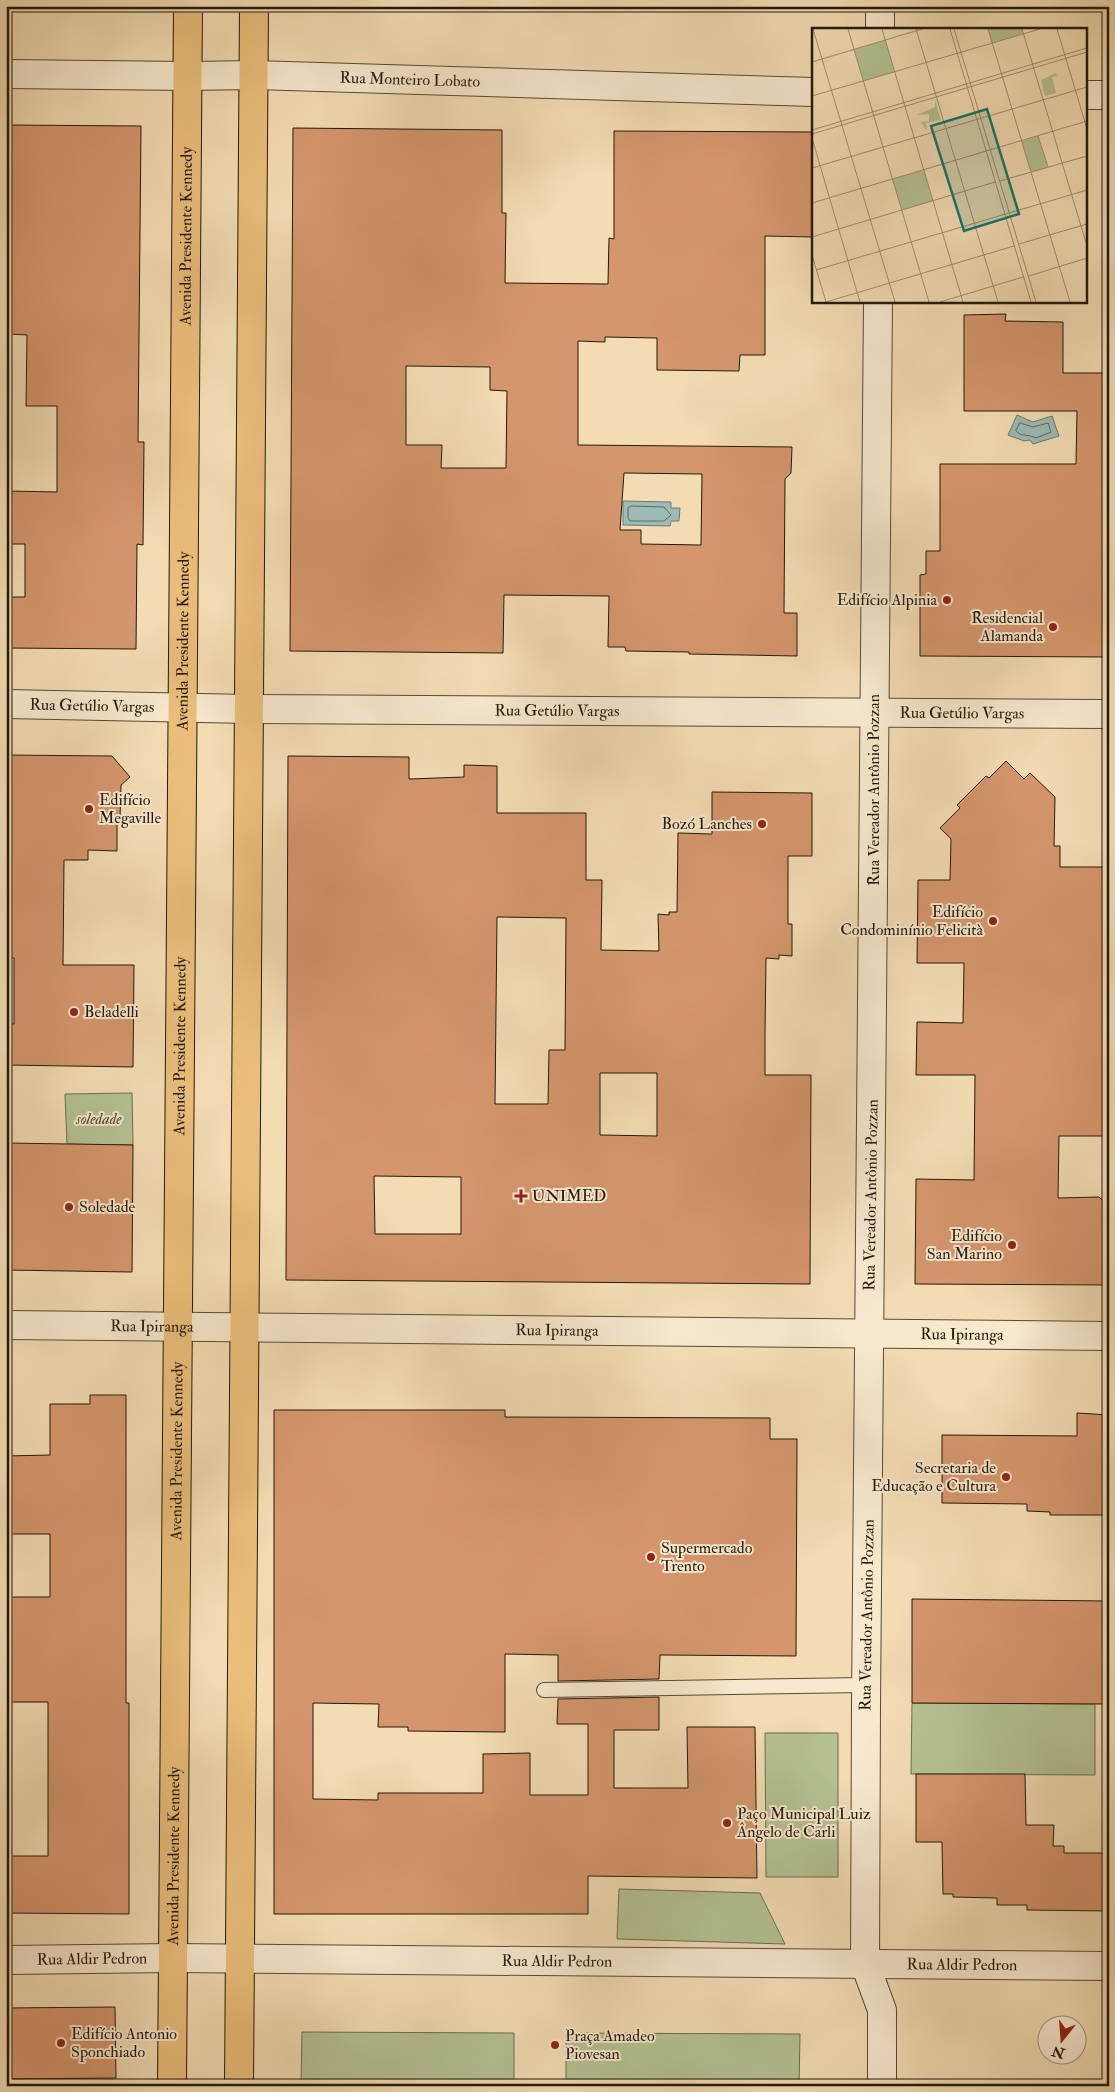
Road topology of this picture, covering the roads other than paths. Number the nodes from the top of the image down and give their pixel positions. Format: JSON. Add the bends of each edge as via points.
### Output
{"nodes":[{"id":1,"x":188,"y":6,"type":"edge"},
{"id":2,"x":254,"y":6,"type":"edge"},
{"id":3,"x":880,"y":6,"type":"edge"},
{"id":4,"x":880,"y":28,"type":"edge"},
{"id":5,"x":6,"y":74,"type":"edge"},
{"id":6,"x":254,"y":75,"type":"junction"},
{"id":7,"x":188,"y":76,"type":"junction"},
{"id":8,"x":812,"y":92,"type":"edge"},
{"id":9,"x":1088,"y":95,"type":"edge"},
{"id":10,"x":1109,"y":95,"type":"edge"},
{"id":11,"x":878,"y":302,"type":"edge"},
{"id":12,"x":6,"y":704,"type":"edge"},
{"id":13,"x":183,"y":706,"type":"junction"},
{"id":14,"x":249,"y":709,"type":"junction"},
{"id":15,"x":875,"y":712,"type":"junction"},
{"id":16,"x":1109,"y":714,"type":"edge"},
{"id":17,"x":6,"y":1325,"type":"edge"},
{"id":18,"x":178,"y":1326,"type":"junction"},
{"id":19,"x":244,"y":1328,"type":"junction"},
{"id":20,"x":869,"y":1334,"type":"junction"},
{"id":21,"x":1109,"y":1336,"type":"edge"},
{"id":22,"x":866,"y":1685,"type":"junction"},
{"id":23,"x":544,"y":1690,"type":"dead end"},
{"id":24,"x":173,"y":1958,"type":"junction"},
{"id":25,"x":239,"y":1959,"type":"junction"},
{"id":26,"x":6,"y":1960,"type":"edge"},
{"id":27,"x":865,"y":1964,"type":"junction"},
{"id":28,"x":1109,"y":1966,"type":"edge"},
{"id":29,"x":172,"y":2086,"type":"edge"},
{"id":30,"x":238,"y":2086,"type":"edge"},
{"id":31,"x":882,"y":2086,"type":"edge"}],
"edges":[{"from":1,"to":7,"type":"main road","name":"Avenida Presidente Kennedy"},
{"from":2,"to":6,"type":"main road"},
{"from":3,"to":4,"type":"street"},
{"from":5,"to":7,"type":"street","name":"Rua Monteiro Lobato"},
{"from":6,"to":7,"type":"street","name":"Rua Monteiro Lobato"},
{"from":6,"to":8,"type":"street","name":"Rua Monteiro Lobato"},
{"from":6,"to":14,"type":"main road"},
{"from":7,"to":13,"type":"main road","name":"Avenida Presidente Kennedy"},
{"from":9,"to":10,"type":"street"},
{"from":11,"to":15,"type":"street","name":"Rua Vereador Antônio Pozzan"},
{"from":12,"to":13,"type":"street","name":"Rua Getúlio Vargas"},
{"from":13,"to":14,"type":"street","name":"Rua Getúlio Vargas"},
{"from":13,"to":18,"type":"main road","name":"Avenida Presidente Kennedy"},
{"from":14,"to":15,"type":"street","name":"Rua Getúlio Vargas"},
{"from":14,"to":19,"type":"main road"},
{"from":15,"to":16,"type":"street","name":"Rua Getúlio Vargas"},
{"from":15,"to":20,"type":"street","name":"Rua Vereador Antônio Pozzan"},
{"from":17,"to":18,"type":"street","name":"Rua Ipiranga"},
{"from":18,"to":19,"type":"street","name":"Rua Ipiranga"},
{"from":18,"to":24,"type":"main road","name":"Avenida Presidente Kennedy"},
{"from":19,"to":20,"type":"street","name":"Rua Ipiranga"},
{"from":19,"to":25,"type":"main road"},
{"from":20,"to":21,"type":"street","name":"Rua Ipiranga"},
{"from":20,"to":22,"type":"street","name":"Rua Vereador Antônio Pozzan"},
{"from":22,"to":23,"type":"lane"},
{"from":22,"to":27,"type":"street","name":"Rua Vereador Antônio Pozzan"},
{"from":24,"to":25,"type":"street","name":"Rua Aldir Pedron"},
{"from":24,"to":26,"type":"street","name":"Rua Aldir Pedron"},
{"from":24,"to":29,"type":"main road","name":"Avenida Presidente Kennedy"},
{"from":25,"to":27,"type":"street","name":"Rua Aldir Pedron"},
{"from":25,"to":30,"type":"main road"},
{"from":27,"to":28,"type":"street","name":"Rua Aldir Pedron"},
{"from":27,"to":31,"type":"street","name":"Rua Vereador Antônio Pozzan","via":[[882,2010]]}]}
